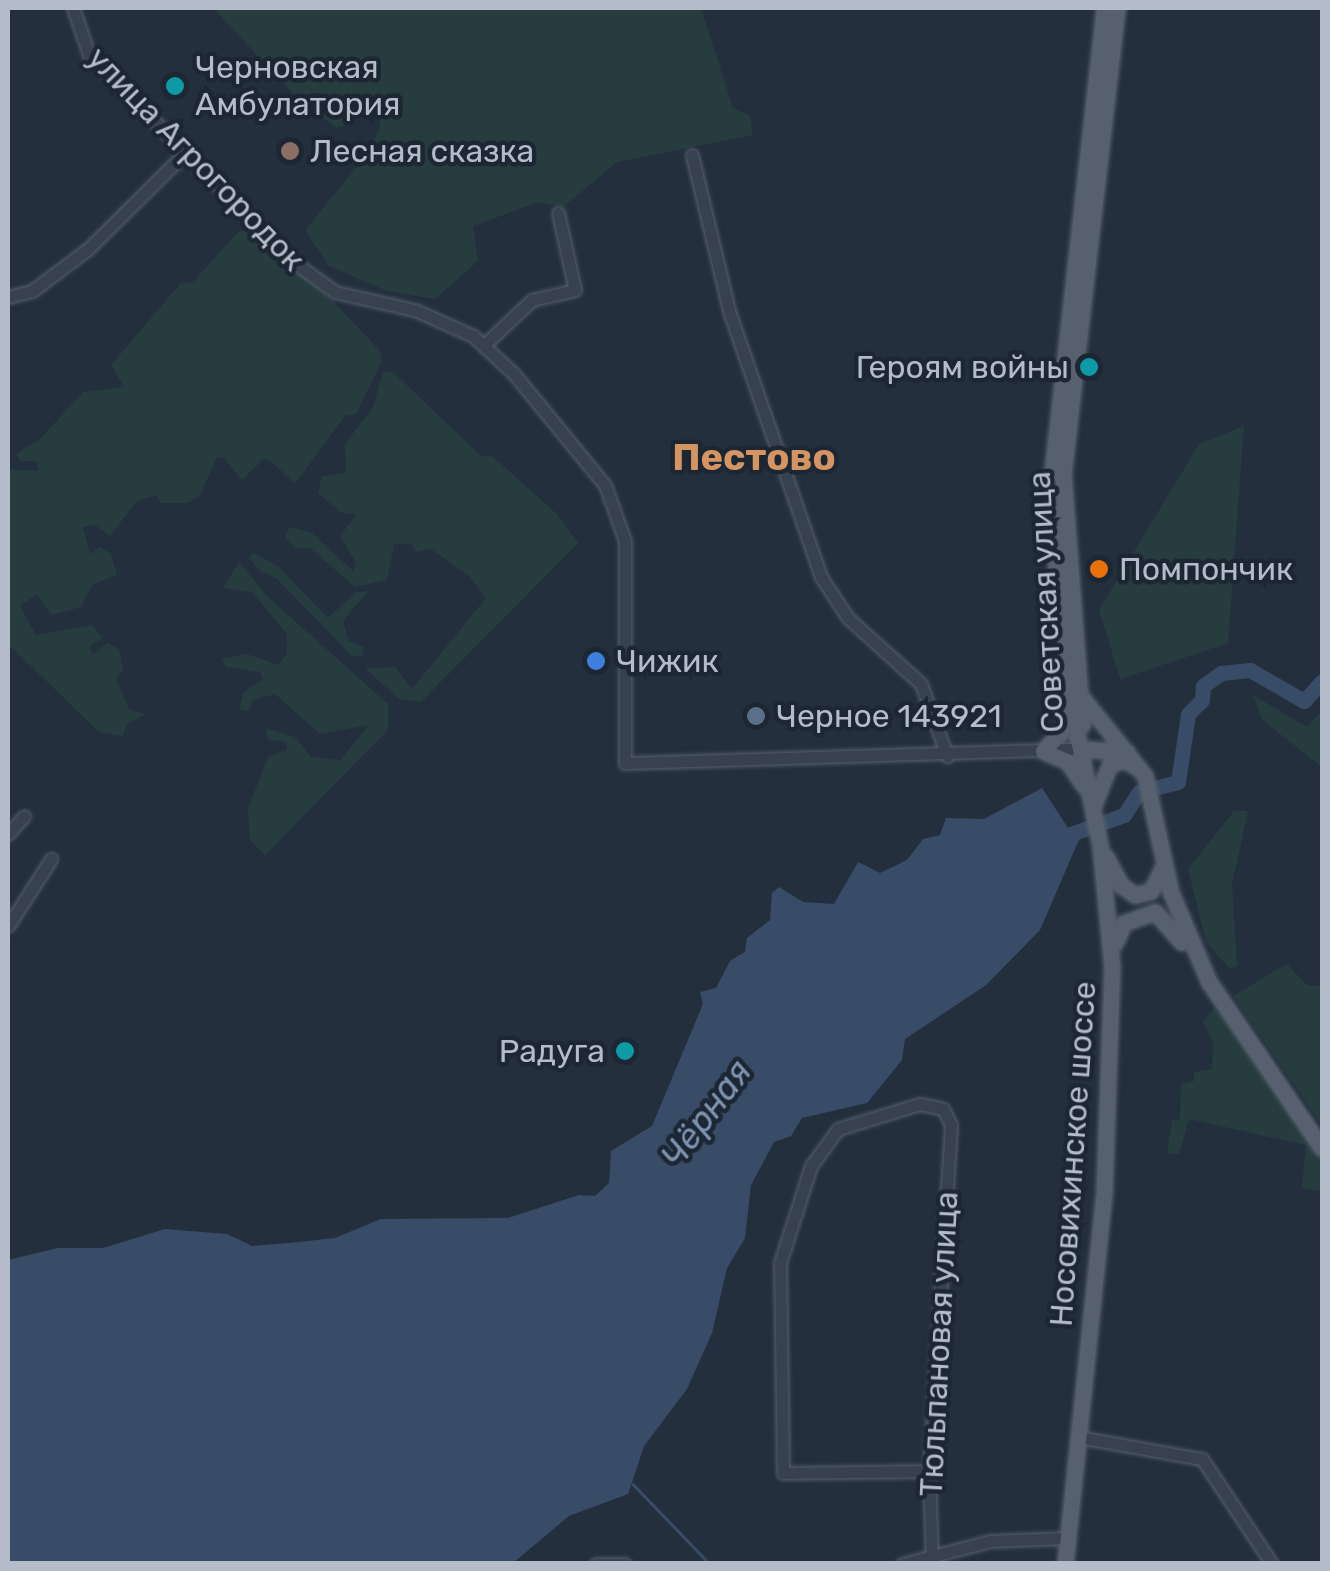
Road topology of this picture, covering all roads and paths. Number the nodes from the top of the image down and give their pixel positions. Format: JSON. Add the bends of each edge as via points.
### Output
{"nodes":[{"id":1,"x":73,"y":8,"type":"edge"},
{"id":2,"x":1104,"y":8,"type":"edge"},
{"id":3,"x":1117,"y":8,"type":"edge"},
{"id":4,"x":185,"y":153,"type":"junction"},
{"id":5,"x":692,"y":155,"type":"dead end"},
{"id":6,"x":558,"y":212,"type":"dead end"},
{"id":7,"x":8,"y":297,"type":"edge"},
{"id":8,"x":484,"y":344,"type":"junction"},
{"id":9,"x":1075,"y":696,"type":"junction"},
{"id":10,"x":1082,"y":749,"type":"junction"},
{"id":11,"x":1043,"y":751,"type":"junction"},
{"id":12,"x":1129,"y":752,"type":"junction"},
{"id":13,"x":947,"y":756,"type":"junction"},
{"id":14,"x":1146,"y":778,"type":"junction"},
{"id":15,"x":1093,"y":808,"type":"junction"},
{"id":16,"x":24,"y":816,"type":"dead end"},
{"id":17,"x":8,"y":834,"type":"edge"},
{"id":18,"x":1100,"y":844,"type":"junction"},
{"id":19,"x":51,"y":859,"type":"dead end"},
{"id":20,"x":1164,"y":864,"type":"junction"},
{"id":21,"x":8,"y":926,"type":"edge"},
{"id":22,"x":1112,"y":952,"type":"junction"},
{"id":23,"x":1208,"y":982,"type":"junction"},
{"id":24,"x":1322,"y":1148,"type":"edge"},
{"id":25,"x":1078,"y":1437,"type":"junction"},
{"id":26,"x":929,"y":1471,"type":"junction"},
{"id":27,"x":1068,"y":1538,"type":"junction"},
{"id":28,"x":935,"y":1560,"type":"edge"},
{"id":29,"x":596,"y":1564,"type":"edge"},
{"id":30,"x":626,"y":1564,"type":"edge"},
{"id":31,"x":902,"y":1564,"type":"edge"},
{"id":32,"x":1066,"y":1564,"type":"edge"},
{"id":33,"x":1272,"y":1564,"type":"edge"}],
"edges":[{"from":1,"to":4,"type":"street","name":"улица Агрогородок","via":[[89,55]]},
{"from":2,"to":9,"type":"main road","name":"Советская улица","via":[[1050,473]]},
{"from":3,"to":9,"type":"main road","name":"Советская улица","via":[[1063,476]]},
{"from":4,"to":7,"type":"street","via":[[89,248],[32,292]]},
{"from":4,"to":8,"type":"street","name":"улица Агрогородок","via":[[317,282],[438,318]]},
{"from":5,"to":13,"type":"street","via":[[730,314],[822,577],[848,618],[920,684]]},
{"from":6,"to":8,"type":"street","via":[[574,290],[532,300]]},
{"from":8,"to":13,"type":"street","name":"улица Агрогородок","via":[[605,485],[621,516],[624,763]]},
{"from":9,"to":10,"type":"main road","name":"Советская улица"},
{"from":9,"to":11,"type":"main road","via":[[1064,729]]},
{"from":9,"to":12,"type":"main road"},
{"from":10,"to":11,"type":"street","name":"улица Агрогородок"},
{"from":10,"to":12,"type":"main road"},
{"from":10,"to":15,"type":"main road","name":"Носовихинское шоссе"},
{"from":11,"to":13,"type":"street","name":"улица Агрогородок"},
{"from":11,"to":15,"type":"main road","via":[[1075,768]]},
{"from":12,"to":14,"type":"main road"},
{"from":14,"to":15,"type":"main road","via":[[1130,761],[1114,762]]},
{"from":14,"to":20,"type":"main road"},
{"from":15,"to":18,"type":"main road","name":"Носовихинское шоссе"},
{"from":16,"to":17,"type":"street"},
{"from":18,"to":20,"type":"main road","via":[[1121,885],[1135,895],[1150,891]]},
{"from":18,"to":22,"type":"main road","name":"Носовихинское шоссе"},
{"from":19,"to":21,"type":"street"},
{"from":20,"to":23,"type":"main road"},
{"from":22,"to":23,"type":"main road","via":[[1124,923],[1155,912],[1168,920]]},
{"from":22,"to":25,"type":"main road","name":"Носовихинское шоссе","via":[[1104,1193]]},
{"from":23,"to":24,"type":"main road"},
{"from":25,"to":27,"type":"main road","name":"Носовихинское шоссе"},
{"from":25,"to":33,"type":"street","via":[[1202,1460]]},
{"from":26,"to":26,"type":"street","name":"Тюльпановая улица","via":[[951,1125],[943,1109],[920,1104],[838,1128],[810,1166],[780,1263],[783,1473]]},
{"from":26,"to":28,"type":"street","name":"Тюльпановая улица"},
{"from":27,"to":28,"type":"street","via":[[960,1546]]},
{"from":27,"to":32,"type":"main road","name":"Носовихинское шоссе"},
{"from":28,"to":31,"type":"street"},
{"from":29,"to":30,"type":"street"}]}
